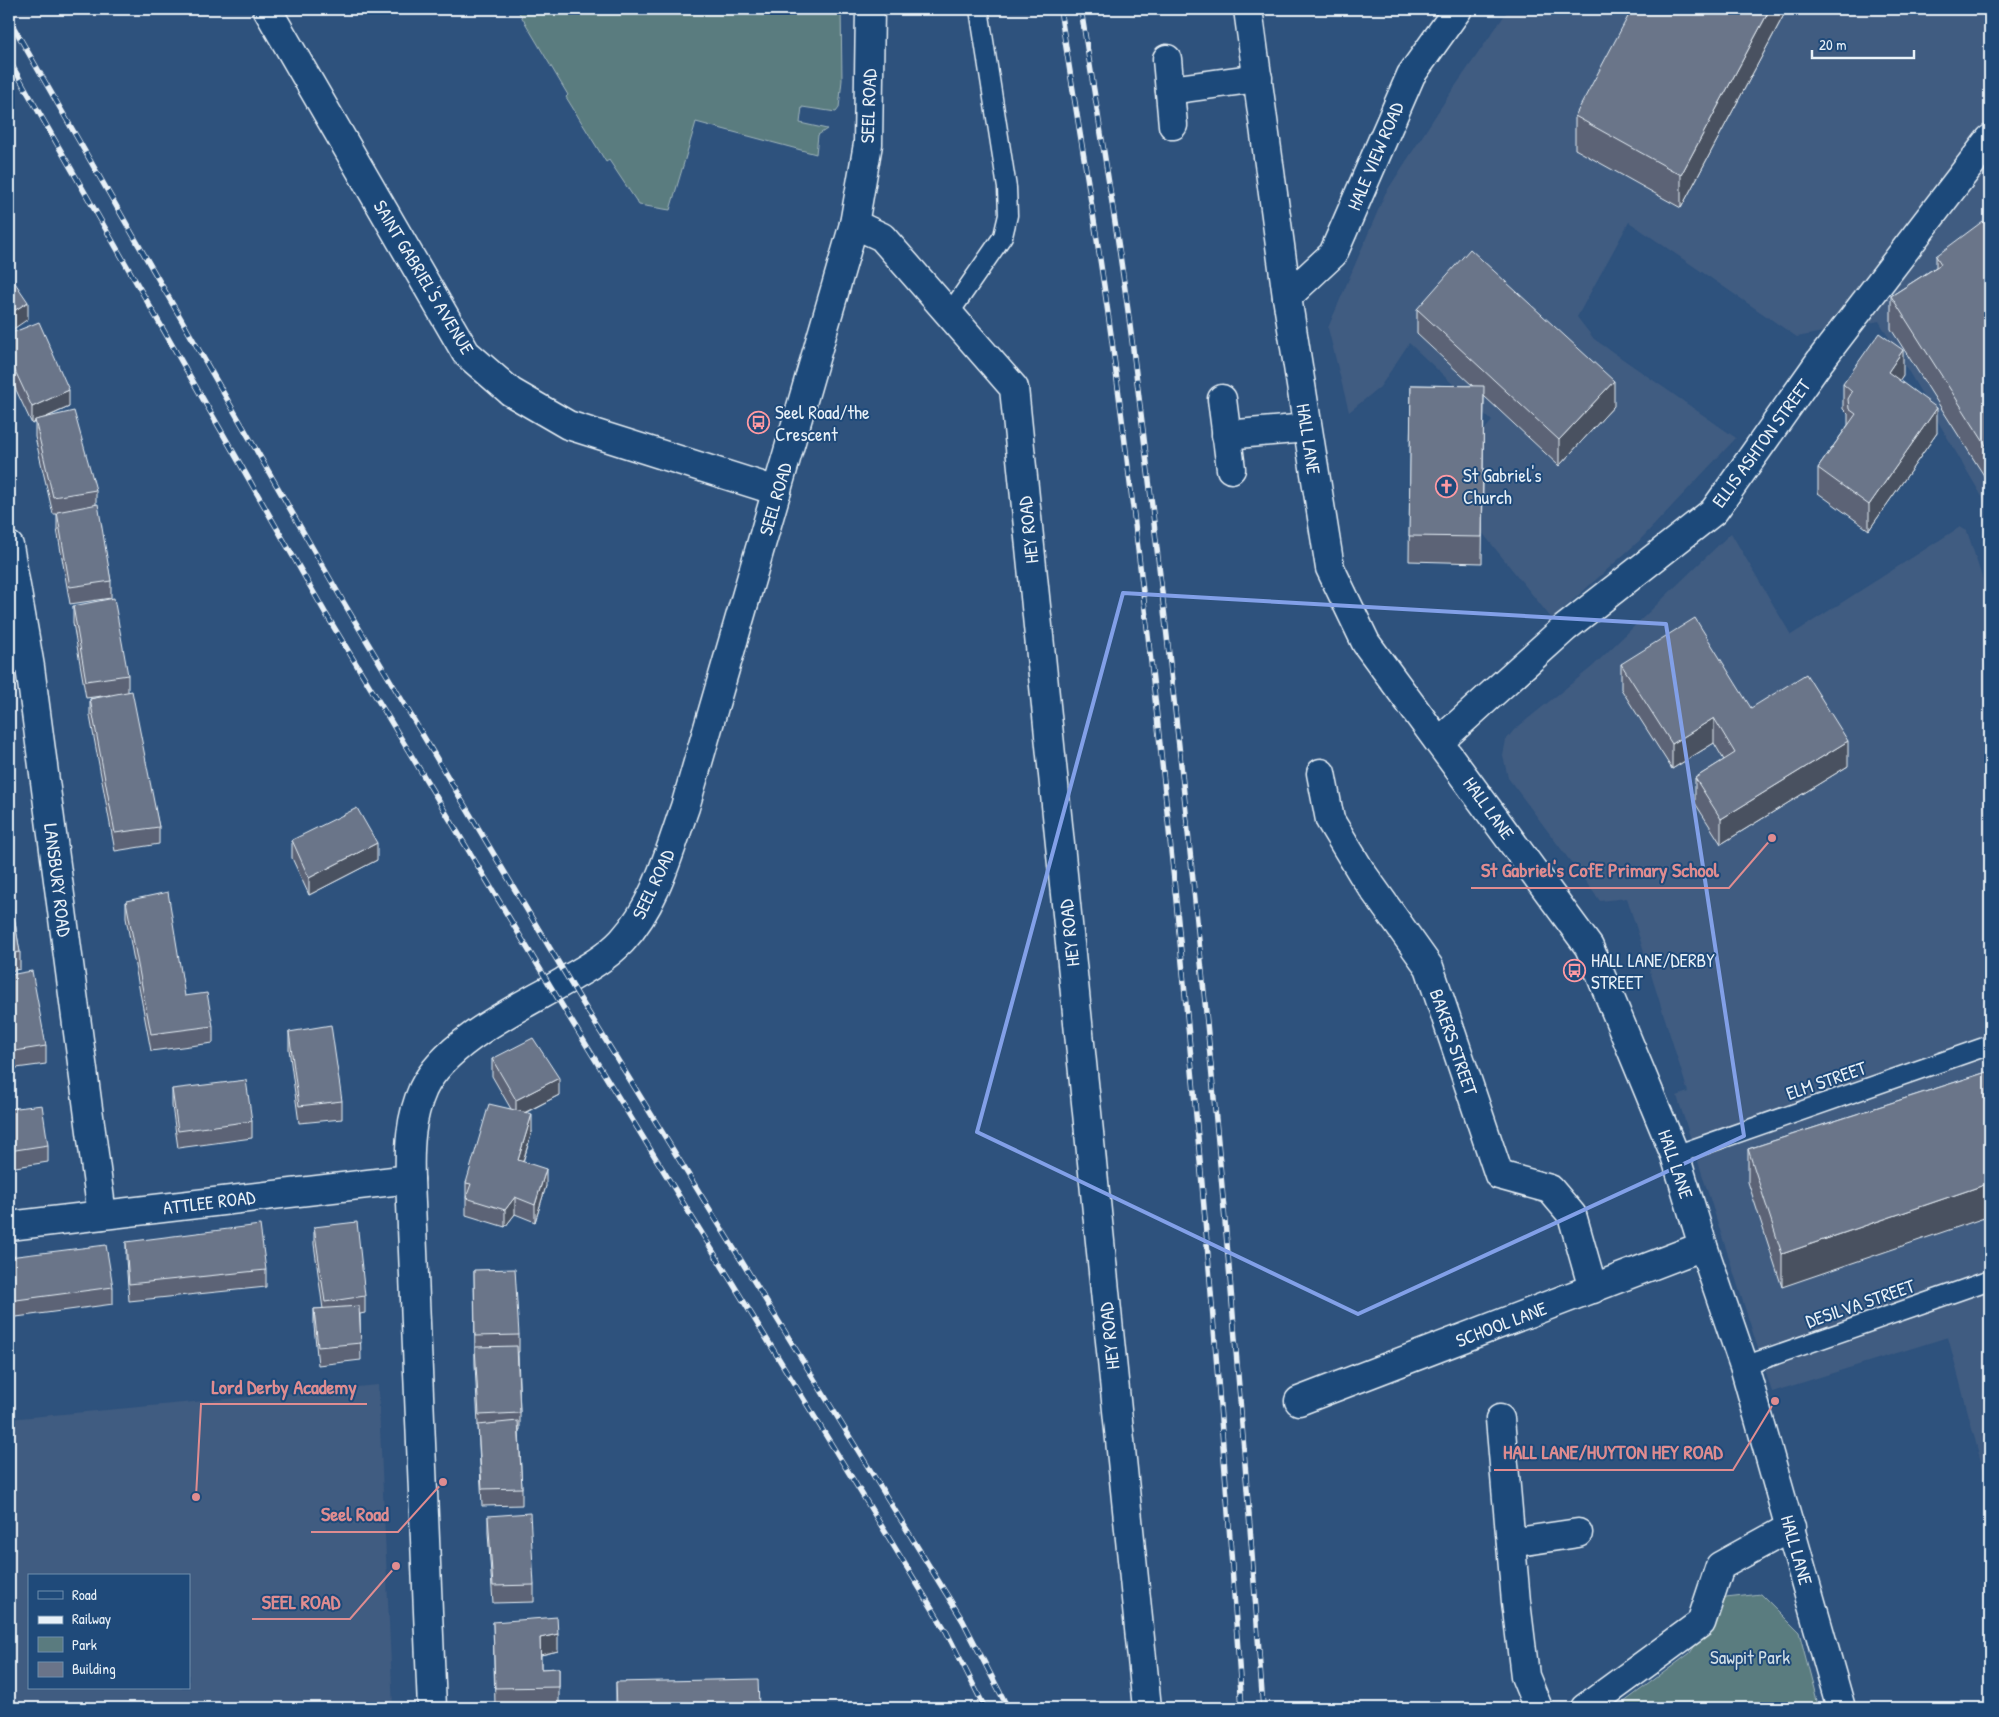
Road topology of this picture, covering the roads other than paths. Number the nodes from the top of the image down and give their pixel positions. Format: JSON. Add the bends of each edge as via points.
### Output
{"nodes":[{"id":1,"x":267,"y":9,"type":"edge"},
{"id":2,"x":870,"y":9,"type":"edge"},
{"id":3,"x":979,"y":9,"type":"edge"},
{"id":4,"x":1248,"y":9,"type":"edge"},
{"id":5,"x":1458,"y":9,"type":"edge"},
{"id":6,"x":1167,"y":59,"type":"dead end"},
{"id":7,"x":1258,"y":78,"type":"junction"},
{"id":8,"x":1170,"y":90,"type":"junction"},
{"id":9,"x":1173,"y":125,"type":"dead end"},
{"id":10,"x":1987,"y":153,"type":"edge"},
{"id":11,"x":854,"y":224,"type":"junction"},
{"id":12,"x":1287,"y":297,"type":"junction"},
{"id":13,"x":949,"y":314,"type":"junction"},
{"id":14,"x":1222,"y":399,"type":"dead end"},
{"id":15,"x":1307,"y":428,"type":"junction"},
{"id":16,"x":1226,"y":435,"type":"junction"},
{"id":17,"x":1231,"y":469,"type":"dead end"},
{"id":18,"x":777,"y":491,"type":"junction"},
{"id":19,"x":9,"y":546,"type":"edge"},
{"id":20,"x":20,"y":669,"type":"edge"},
{"id":21,"x":1440,"y":741,"type":"junction"},
{"id":22,"x":1321,"y":773,"type":"dead end"},
{"id":23,"x":1990,"y":1045,"type":"edge"},
{"id":24,"x":1675,"y":1155,"type":"junction"},
{"id":25,"x":410,"y":1179,"type":"junction"},
{"id":26,"x":102,"y":1215,"type":"junction"},
{"id":27,"x":9,"y":1226,"type":"edge"},
{"id":28,"x":1702,"y":1246,"type":"junction"},
{"id":29,"x":1990,"y":1280,"type":"edge"},
{"id":30,"x":1593,"y":1289,"type":"junction"},
{"id":31,"x":1744,"y":1366,"type":"junction"},
{"id":32,"x":1299,"y":1401,"type":"dead end"},
{"id":33,"x":1500,"y":1419,"type":"dead end"},
{"id":34,"x":1791,"y":1527,"type":"junction"},
{"id":35,"x":1578,"y":1533,"type":"dead end"},
{"id":36,"x":1511,"y":1543,"type":"junction"},
{"id":37,"x":432,"y":1708,"type":"edge"},
{"id":38,"x":1147,"y":1708,"type":"edge"},
{"id":39,"x":1538,"y":1708,"type":"edge"},
{"id":40,"x":1585,"y":1708,"type":"edge"},
{"id":41,"x":1841,"y":1708,"type":"edge"}],
"edges":[{"from":1,"to":18,"type":"street","name":"SAINT GABRIEL'S AVENUE","via":[[466,353],[511,392],[568,425]]},
{"from":2,"to":11,"type":"street","name":"SEEL ROAD","via":[[868,144]]},
{"from":3,"to":13,"type":"lane","via":[[1007,188],[1008,215],[1003,236]]},
{"from":4,"to":7,"type":"street","name":"HALL LANE"},
{"from":5,"to":12,"type":"street","name":"HALE VIEW ROAD","via":[[1411,75],[1333,254]]},
{"from":6,"to":8,"type":"street"},
{"from":7,"to":8,"type":"street"},
{"from":7,"to":12,"type":"street","name":"HALL LANE"},
{"from":8,"to":9,"type":"street"},
{"from":10,"to":21,"type":"street","name":"ELLIS ASHTON STREET","via":[[1820,361],[1714,510],[1565,628]]},
{"from":11,"to":13,"type":"street","name":"HEY ROAD","via":[[882,237]]},
{"from":11,"to":18,"type":"street","name":"SEEL ROAD"},
{"from":12,"to":15,"type":"street","name":"HALL LANE"},
{"from":13,"to":38,"type":"street","name":"HEY ROAD","via":[[1014,388]]},
{"from":14,"to":16,"type":"street"},
{"from":15,"to":16,"type":"street"},
{"from":15,"to":21,"type":"street","name":"HALL LANE","via":[[1330,568],[1366,642]]},
{"from":16,"to":17,"type":"street"},
{"from":18,"to":25,"type":"street","name":"SEEL ROAD","via":[[685,807],[644,911],[610,952],[476,1034],[438,1068],[424,1088],[414,1117],[409,1146]]},
{"from":19,"to":20,"type":"street","name":"LANSBURY ROAD"},
{"from":20,"to":26,"type":"street","name":"LANSBURY ROAD"},
{"from":21,"to":24,"type":"street","name":"HALL LANE","via":[[1589,947]]},
{"from":22,"to":30,"type":"street","name":"BAKERS STREET","via":[[1330,820],[1362,873],[1429,967],[1499,1175],[1550,1189],[1572,1215]]},
{"from":23,"to":24,"type":"lane","name":"ELM STREET"},
{"from":24,"to":28,"type":"street","name":"HALL LANE"},
{"from":25,"to":26,"type":"street","name":"ATTLEE ROAD"},
{"from":25,"to":37,"type":"street","name":"SEEL ROAD"},
{"from":26,"to":27,"type":"street","name":"ATTLEE ROAD"},
{"from":28,"to":30,"type":"street","name":"SCHOOL LANE"},
{"from":28,"to":31,"type":"street","name":"HALL LANE"},
{"from":29,"to":31,"type":"lane","name":"DESILVA STREET"},
{"from":30,"to":32,"type":"street","name":"SCHOOL LANE"},
{"from":31,"to":34,"type":"street","name":"HALL LANE"},
{"from":33,"to":36,"type":"street"},
{"from":34,"to":40,"type":"street","via":[[1720,1566],[1701,1623]]},
{"from":34,"to":41,"type":"street","name":"HALL LANE"},
{"from":35,"to":36,"type":"street"},
{"from":36,"to":39,"type":"street","via":[[1525,1676]]}]}
